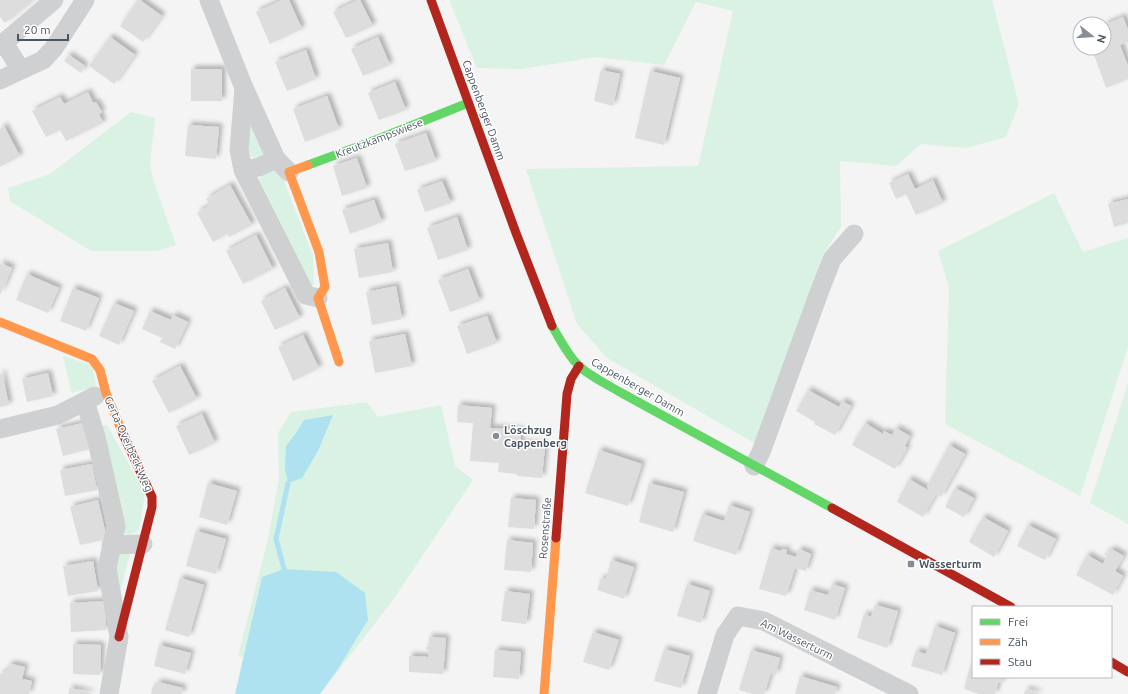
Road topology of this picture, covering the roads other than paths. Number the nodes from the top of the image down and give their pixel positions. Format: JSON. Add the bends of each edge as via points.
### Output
{"nodes":[{"id":1,"x":54,"y":0,"type":"edge"},
{"id":2,"x":85,"y":0,"type":"edge"},
{"id":3,"x":209,"y":0,"type":"edge"},
{"id":4,"x":431,"y":0,"type":"edge"},
{"id":5,"x":2,"y":44,"type":"edge"},
{"id":6,"x":21,"y":70,"type":"junction"},
{"id":7,"x":0,"y":80,"type":"edge"},
{"id":8,"x":244,"y":88,"type":"junction"},
{"id":9,"x":468,"y":103,"type":"junction"},
{"id":10,"x":276,"y":159,"type":"junction"},
{"id":11,"x":243,"y":170,"type":"junction"},
{"id":12,"x":290,"y":172,"type":"junction"},
{"id":13,"x":854,"y":234,"type":"dead end"},
{"id":14,"x":318,"y":298,"type":"junction"},
{"id":15,"x":0,"y":322,"type":"edge"},
{"id":16,"x":339,"y":362,"type":"dead end"},
{"id":17,"x":579,"y":366,"type":"junction"},
{"id":18,"x":105,"y":391,"type":"junction"},
{"id":19,"x":85,"y":401,"type":"junction"},
{"id":20,"x":0,"y":429,"type":"edge"},
{"id":21,"x":754,"y":466,"type":"junction"},
{"id":22,"x":143,"y":544,"type":"junction"},
{"id":23,"x":111,"y":545,"type":"junction"},
{"id":24,"x":1009,"y":606,"type":"edge"},
{"id":25,"x":119,"y":637,"type":"junction"},
{"id":26,"x":1112,"y":663,"type":"edge"},
{"id":27,"x":1128,"y":672,"type":"edge"},
{"id":28,"x":108,"y":694,"type":"edge"},
{"id":29,"x":544,"y":694,"type":"edge"},
{"id":30,"x":707,"y":694,"type":"edge"},
{"id":31,"x":909,"y":694,"type":"edge"}],
"edges":[{"from":1,"to":5,"type":"street"},
{"from":2,"to":6,"type":"street","via":[[54,48],[43,60]]},
{"from":3,"to":8,"type":"street"},
{"from":4,"to":9,"type":"street","name":"Cappenberger Damm"},
{"from":5,"to":6,"type":"street"},
{"from":6,"to":7,"type":"street"},
{"from":8,"to":10,"type":"street"},
{"from":8,"to":11,"type":"street","via":[[239,150]]},
{"from":9,"to":12,"type":"street","name":"Kreutzkampswiese"},
{"from":9,"to":17,"type":"street","name":"Cappenberger Damm","via":[[552,326]]},
{"from":10,"to":11,"type":"street","via":[[259,167]]},
{"from":10,"to":12,"type":"street"},
{"from":11,"to":14,"type":"street","via":[[306,295]]},
{"from":12,"to":14,"type":"street","via":[[319,252],[325,287]]},
{"from":13,"to":21,"type":"street","via":[[832,259]]},
{"from":14,"to":16,"type":"street"},
{"from":15,"to":18,"type":"street","name":"Gerta-Overbeck-Weg","via":[[92,359],[100,369]]},
{"from":17,"to":21,"type":"street","name":"Cappenberger Damm","via":[[618,391]]},
{"from":17,"to":29,"type":"street","name":"Rosenstraße","via":[[571,379],[565,411]]},
{"from":18,"to":19,"type":"street","name":"Gerta-Overbeck-Weg"},
{"from":18,"to":22,"type":"street","name":"Gerta-Overbeck-Weg","via":[[152,497]]},
{"from":19,"to":20,"type":"street","name":"Gerta-Overbeck-Weg","via":[[58,415]]},
{"from":19,"to":23,"type":"street","name":"Gerta-Overbeck-Weg","via":[[96,437],[116,526]]},
{"from":21,"to":24,"type":"street","name":"Cappenberger Damm"},
{"from":22,"to":23,"type":"street"},
{"from":22,"to":25,"type":"street","name":"Gerta-Overbeck-Weg"},
{"from":23,"to":25,"type":"street","name":"Gerta-Overbeck-Weg","via":[[107,568]]},
{"from":25,"to":28,"type":"street","name":"Gerta-Overbeck-Weg"},
{"from":26,"to":27,"type":"street"},
{"from":30,"to":31,"type":"street","name":"Am Wasserturm","via":[[725,635],[738,616],[764,620]]}]}
